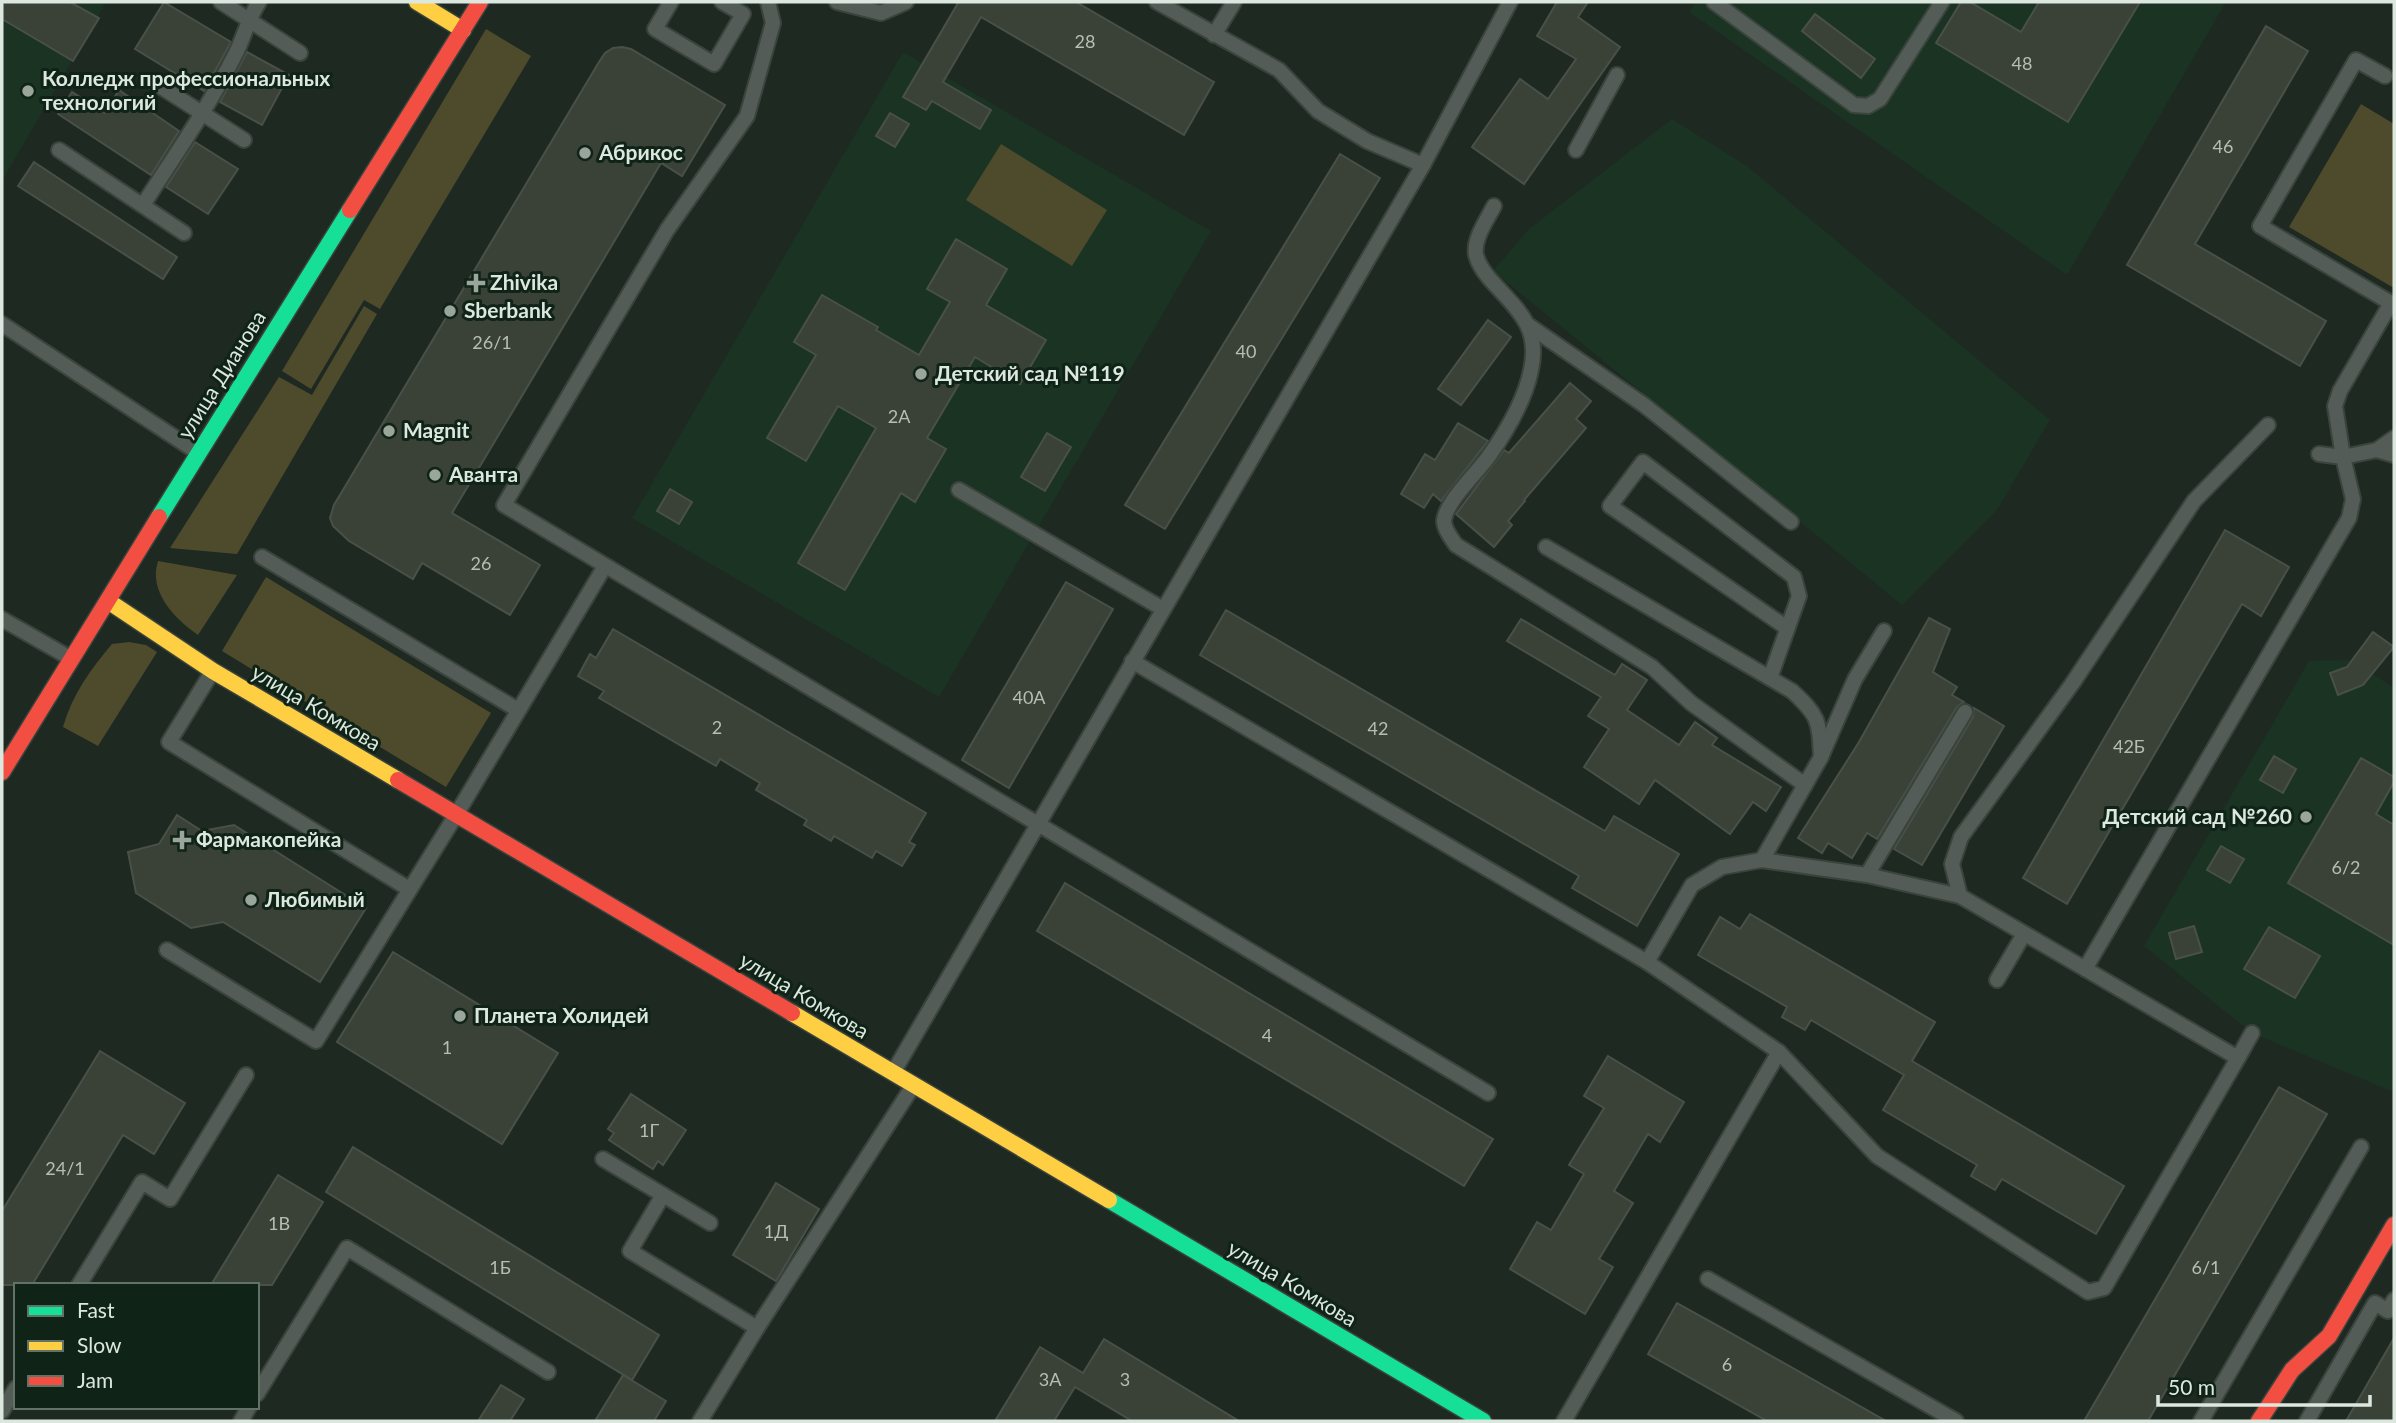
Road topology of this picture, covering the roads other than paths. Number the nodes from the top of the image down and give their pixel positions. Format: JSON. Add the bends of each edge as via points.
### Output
{"nodes":[{"id":1,"x":221,"y":2,"type":"edge"},
{"id":2,"x":259,"y":2,"type":"edge"},
{"id":3,"x":417,"y":2,"type":"edge"},
{"id":4,"x":480,"y":2,"type":"edge"},
{"id":5,"x":671,"y":2,"type":"edge"},
{"id":6,"x":722,"y":2,"type":"edge"},
{"id":7,"x":768,"y":2,"type":"edge"},
{"id":8,"x":837,"y":2,"type":"edge"},
{"id":9,"x":906,"y":2,"type":"edge"},
{"id":10,"x":1157,"y":2,"type":"edge"},
{"id":11,"x":1234,"y":2,"type":"edge"},
{"id":12,"x":1510,"y":2,"type":"edge"},
{"id":13,"x":1714,"y":2,"type":"edge"},
{"id":14,"x":1942,"y":2,"type":"edge"},
{"id":15,"x":248,"y":19,"type":"junction"},
{"id":16,"x":463,"y":30,"type":"junction"},
{"id":17,"x":1214,"y":35,"type":"junction"},
{"id":18,"x":300,"y":53,"type":"dead end"},
{"id":19,"x":1617,"y":75,"type":"dead end"},
{"id":20,"x":2385,"y":76,"type":"dead end"},
{"id":21,"x":155,"y":83,"type":"dead end"},
{"id":22,"x":202,"y":113,"type":"junction"},
{"id":23,"x":244,"y":141,"type":"dead end"},
{"id":24,"x":59,"y":150,"type":"dead end"},
{"id":25,"x":1576,"y":150,"type":"dead end"},
{"id":26,"x":1423,"y":165,"type":"junction"},
{"id":27,"x":143,"y":205,"type":"junction"},
{"id":28,"x":1494,"y":206,"type":"dead end"},
{"id":29,"x":184,"y":233,"type":"dead end"},
{"id":30,"x":2,"y":324,"type":"edge"},
{"id":31,"x":1528,"y":325,"type":"junction"},
{"id":32,"x":2268,"y":425,"type":"dead end"},
{"id":33,"x":2394,"y":438,"type":"edge"},
{"id":34,"x":2377,"y":450,"type":"junction"},
{"id":35,"x":198,"y":453,"type":"junction"},
{"id":36,"x":2319,"y":454,"type":"dead end"},
{"id":37,"x":2394,"y":455,"type":"edge"},
{"id":38,"x":2343,"y":457,"type":"junction"},
{"id":39,"x":959,"y":490,"type":"dead end"},
{"id":40,"x":1791,"y":522,"type":"dead end"},
{"id":41,"x":1546,"y":547,"type":"dead end"},
{"id":42,"x":262,"y":557,"type":"dead end"},
{"id":43,"x":605,"y":565,"type":"junction"},
{"id":44,"x":108,"y":601,"type":"junction"},
{"id":45,"x":1163,"y":609,"type":"junction"},
{"id":46,"x":2,"y":618,"type":"edge"},
{"id":47,"x":1787,"y":628,"type":"junction"},
{"id":48,"x":1884,"y":631,"type":"dead end"},
{"id":49,"x":72,"y":659,"type":"junction"},
{"id":50,"x":1132,"y":661,"type":"junction"},
{"id":51,"x":213,"y":671,"type":"junction"},
{"id":52,"x":1770,"y":678,"type":"junction"},
{"id":53,"x":518,"y":710,"type":"junction"},
{"id":54,"x":1965,"y":712,"type":"dead end"},
{"id":55,"x":1821,"y":757,"type":"junction"},
{"id":56,"x":2,"y":772,"type":"edge"},
{"id":57,"x":1805,"y":785,"type":"junction"},
{"id":58,"x":456,"y":815,"type":"junction"},
{"id":59,"x":1037,"y":824,"type":"junction"},
{"id":60,"x":1762,"y":860,"type":"junction"},
{"id":61,"x":1867,"y":875,"type":"junction"},
{"id":62,"x":409,"y":889,"type":"junction"},
{"id":63,"x":1960,"y":896,"type":"junction"},
{"id":64,"x":2024,"y":934,"type":"junction"},
{"id":65,"x":167,"y":950,"type":"dead end"},
{"id":66,"x":1647,"y":962,"type":"junction"},
{"id":67,"x":2085,"y":969,"type":"junction"},
{"id":68,"x":1997,"y":980,"type":"dead end"},
{"id":69,"x":2252,"y":1033,"type":"dead end"},
{"id":70,"x":1779,"y":1052,"type":"junction"},
{"id":71,"x":2238,"y":1058,"type":"junction"},
{"id":72,"x":893,"y":1073,"type":"junction"},
{"id":73,"x":246,"y":1075,"type":"dead end"},
{"id":74,"x":914,"y":1085,"type":"junction"},
{"id":75,"x":1488,"y":1093,"type":"dead end"},
{"id":76,"x":2361,"y":1147,"type":"dead end"},
{"id":77,"x":603,"y":1159,"type":"dead end"},
{"id":78,"x":663,"y":1195,"type":"junction"},
{"id":79,"x":710,"y":1223,"type":"dead end"},
{"id":80,"x":2394,"y":1225,"type":"edge"},
{"id":81,"x":1708,"y":1279,"type":"dead end"},
{"id":82,"x":80,"y":1283,"type":"edge"},
{"id":83,"x":2394,"y":1300,"type":"edge"},
{"id":84,"x":757,"y":1328,"type":"junction"},
{"id":85,"x":548,"y":1372,"type":"dead end"},
{"id":86,"x":14,"y":1391,"type":"edge"},
{"id":87,"x":259,"y":1391,"type":"edge"},
{"id":88,"x":2,"y":1411,"type":"edge"},
{"id":89,"x":700,"y":1421,"type":"edge"},
{"id":90,"x":1483,"y":1421,"type":"edge"},
{"id":91,"x":1564,"y":1421,"type":"edge"},
{"id":92,"x":1956,"y":1421,"type":"edge"},
{"id":93,"x":2201,"y":1421,"type":"edge"},
{"id":94,"x":2259,"y":1421,"type":"edge"},
{"id":95,"x":2306,"y":1421,"type":"edge"}],
"edges":[{"from":1,"to":15,"type":"lane"},
{"from":2,"to":15,"type":"lane"},
{"from":3,"to":16,"type":"street"},
{"from":4,"to":16,"type":"street","name":"улица Дианова"},
{"from":5,"to":6,"type":"lane","via":[[655,29],[713,64],[743,14]]},
{"from":7,"to":43,"type":"lane","via":[[773,23],[747,116],[667,230],[504,505]]},
{"from":8,"to":9,"type":"lane","via":[[881,13]]},
{"from":10,"to":17,"type":"lane"},
{"from":11,"to":17,"type":"lane"},
{"from":12,"to":26,"type":"lane"},
{"from":13,"to":14,"type":"lane","via":[[1854,106],[1868,106],[1880,99]]},
{"from":15,"to":18,"type":"lane"},
{"from":15,"to":22,"type":"lane","via":[[238,49]]},
{"from":16,"to":35,"type":"street","name":"улица Дианова"},
{"from":17,"to":26,"type":"lane","via":[[1279,70],[1318,111],[1367,141]]},
{"from":19,"to":25,"type":"lane"},
{"from":20,"to":38,"type":"lane","via":[[2356,60],[2260,226],[2391,303],[2335,406]]},
{"from":21,"to":22,"type":"lane"},
{"from":22,"to":23,"type":"lane"},
{"from":22,"to":27,"type":"lane"},
{"from":24,"to":27,"type":"lane"},
{"from":26,"to":45,"type":"lane"},
{"from":27,"to":29,"type":"lane"},
{"from":28,"to":31,"type":"lane","via":[[1478,238],[1476,254],[1484,272],[1517,306]]},
{"from":30,"to":35,"type":"lane"},
{"from":31,"to":40,"type":"lane","via":[[1644,405]]},
{"from":31,"to":57,"type":"lane","via":[[1531,370],[1517,409],[1490,455],[1448,508],[1444,522],[1449,535],[1457,545],[1652,667],[1691,703]]},
{"from":32,"to":63,"type":"lane","via":[[2194,501],[1961,837],[1952,864]]},
{"from":33,"to":34,"type":"lane"},
{"from":34,"to":37,"type":"lane"},
{"from":34,"to":38,"type":"lane"},
{"from":35,"to":44,"type":"street","name":"улица Дианова"},
{"from":36,"to":38,"type":"lane"},
{"from":38,"to":67,"type":"lane","via":[[2353,499],[2349,518]]},
{"from":39,"to":45,"type":"lane"},
{"from":41,"to":52,"type":"lane"},
{"from":42,"to":53,"type":"lane"},
{"from":43,"to":53,"type":"lane"},
{"from":43,"to":59,"type":"lane"},
{"from":44,"to":49,"type":"street","name":"улица Дианова"},
{"from":44,"to":51,"type":"street","name":"улица Комкова"},
{"from":45,"to":50,"type":"lane"},
{"from":46,"to":49,"type":"lane"},
{"from":47,"to":47,"type":"lane","via":[[1610,506],[1643,462],[1794,577],[1799,596]]},
{"from":47,"to":52,"type":"lane"},
{"from":48,"to":55,"type":"lane","via":[[1855,679]]},
{"from":49,"to":56,"type":"street","name":"улица Дианова"},
{"from":50,"to":59,"type":"lane"},
{"from":50,"to":66,"type":"lane"},
{"from":51,"to":58,"type":"street","name":"улица Комкова"},
{"from":51,"to":62,"type":"lane","via":[[169,742]]},
{"from":52,"to":55,"type":"lane","via":[[1813,710],[1820,730]]},
{"from":53,"to":58,"type":"lane"},
{"from":54,"to":61,"type":"lane"},
{"from":55,"to":57,"type":"lane"},
{"from":57,"to":60,"type":"lane"},
{"from":58,"to":62,"type":"lane"},
{"from":58,"to":72,"type":"street","name":"улица Комкова"},
{"from":59,"to":72,"type":"lane"},
{"from":59,"to":75,"type":"lane"},
{"from":60,"to":61,"type":"lane"},
{"from":60,"to":66,"type":"lane","via":[[1722,867],[1692,885]]},
{"from":61,"to":63,"type":"lane"},
{"from":62,"to":65,"type":"lane","via":[[316,1041]]},
{"from":63,"to":64,"type":"lane"},
{"from":64,"to":67,"type":"lane"},
{"from":64,"to":68,"type":"lane"},
{"from":66,"to":70,"type":"lane"},
{"from":67,"to":71,"type":"lane"},
{"from":69,"to":71,"type":"lane"},
{"from":70,"to":71,"type":"lane","via":[[1877,1156],[2088,1292],[2104,1288]]},
{"from":70,"to":91,"type":"lane"},
{"from":72,"to":74,"type":"street","name":"улица Комкова"},
{"from":73,"to":82,"type":"lane","via":[[170,1199],[142,1182]]},
{"from":74,"to":84,"type":"lane"},
{"from":74,"to":90,"type":"street","name":"улица Комкова"},
{"from":76,"to":93,"type":"lane"},
{"from":77,"to":78,"type":"lane"},
{"from":78,"to":79,"type":"lane"},
{"from":78,"to":84,"type":"lane","via":[[629,1251]]},
{"from":80,"to":94,"type":"street","via":[[2329,1336],[2292,1370]]},
{"from":81,"to":92,"type":"lane"},
{"from":83,"to":95,"type":"lane","via":[[2388,1311],[2375,1303]]},
{"from":84,"to":89,"type":"lane"},
{"from":85,"to":87,"type":"lane","via":[[347,1248]]},
{"from":86,"to":88,"type":"lane"}]}
